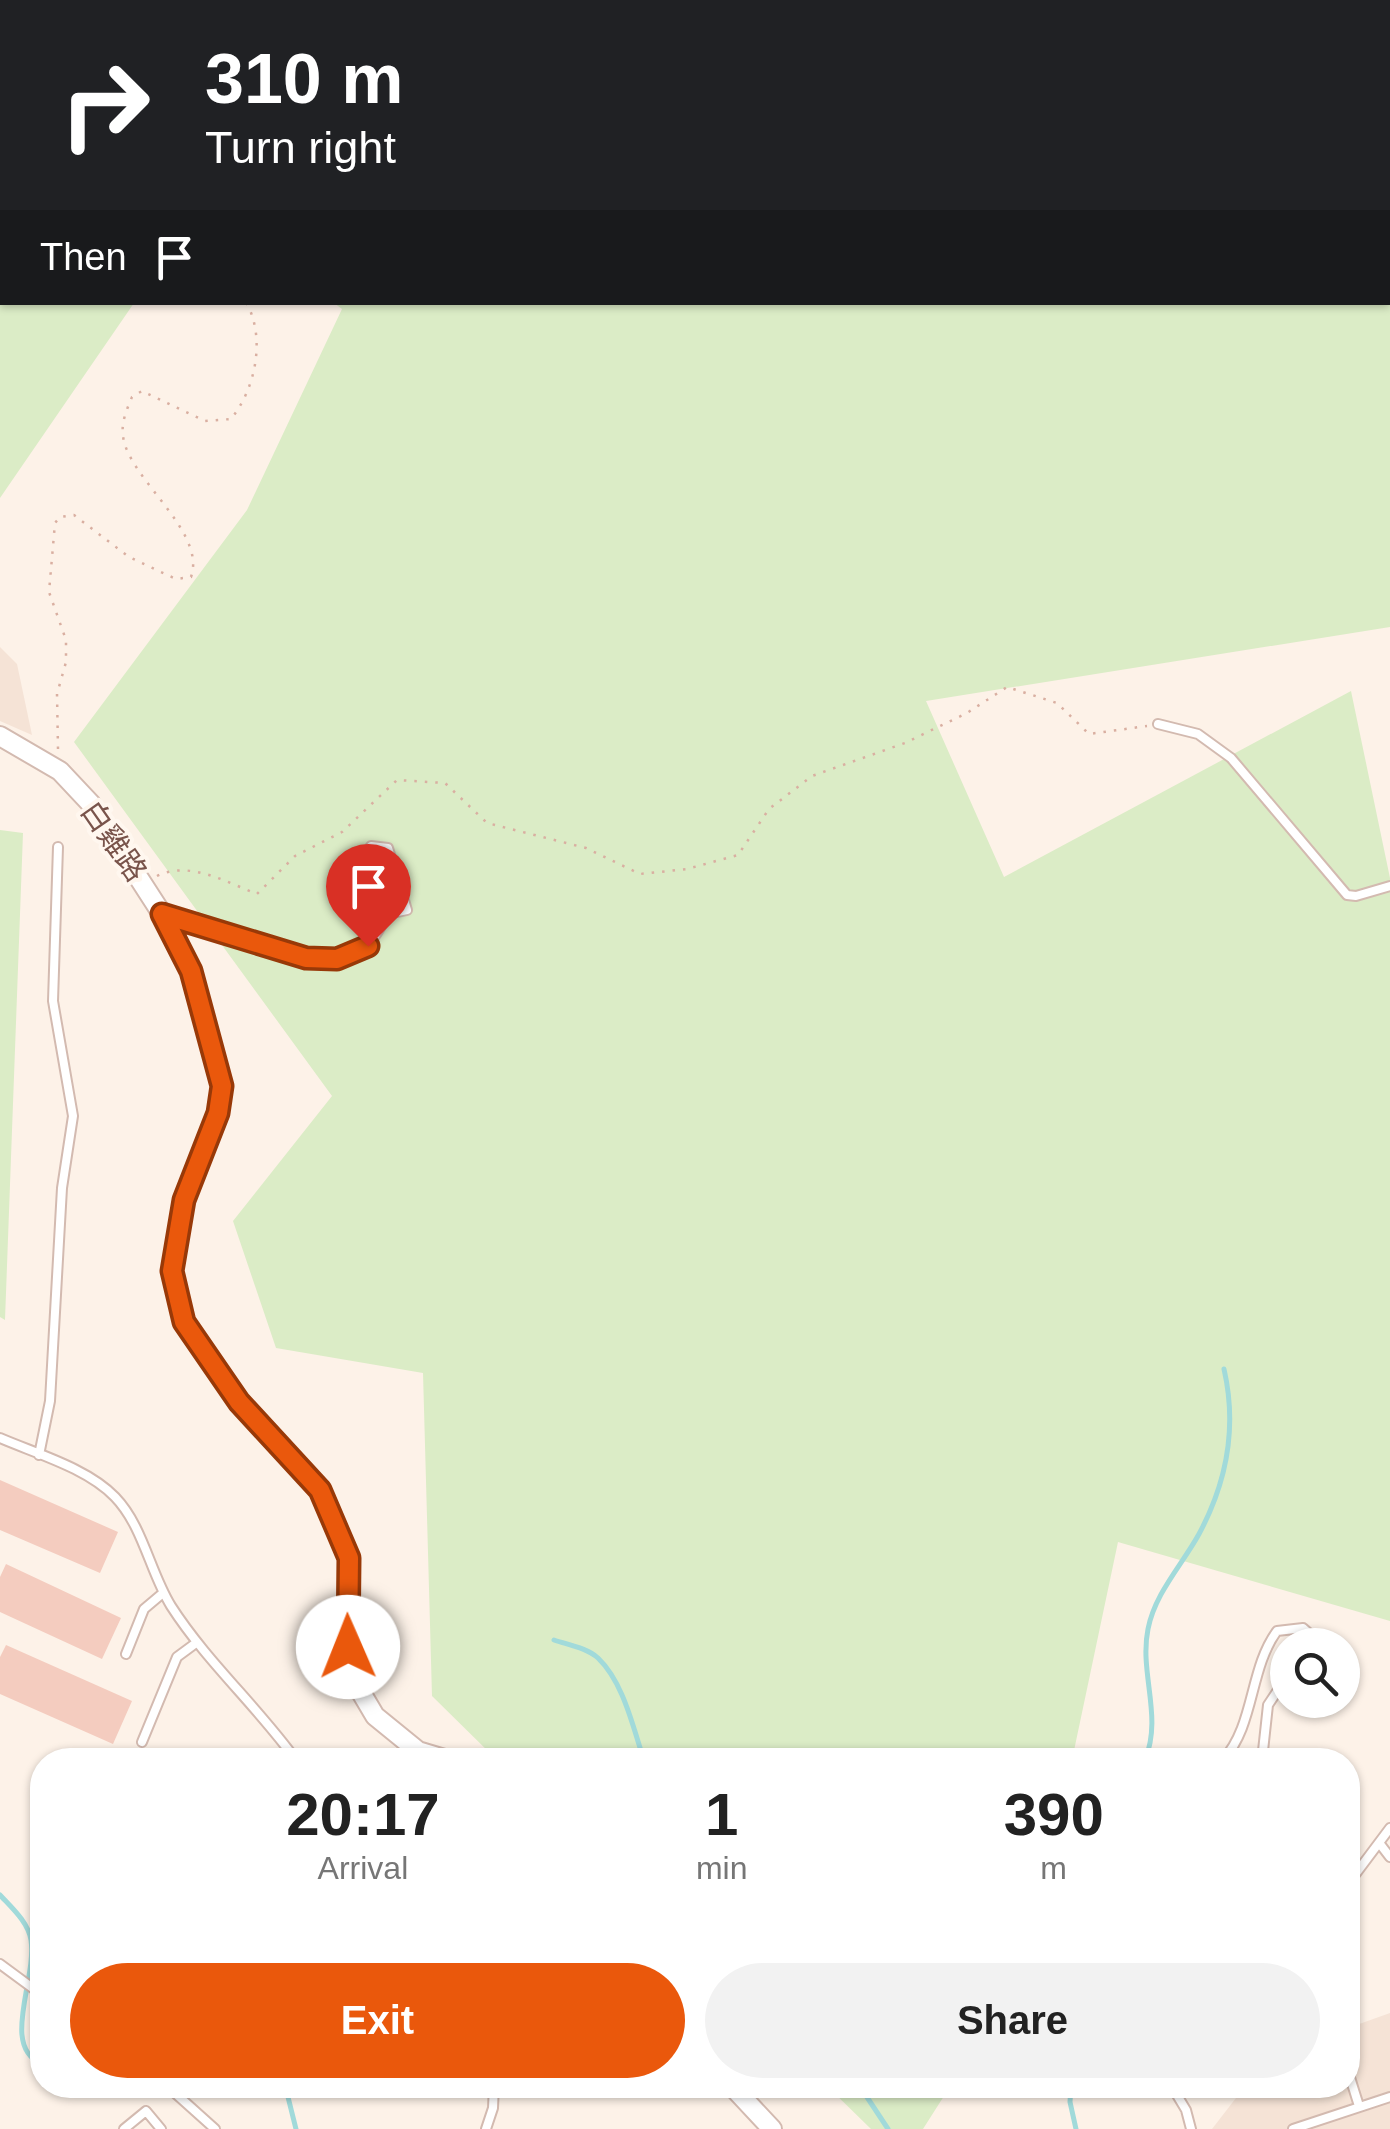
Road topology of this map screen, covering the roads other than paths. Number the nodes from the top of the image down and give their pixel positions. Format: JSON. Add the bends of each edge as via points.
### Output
{"nodes":[{"id":1,"x":1158,"y":724,"type":"road end"},
{"id":2,"x":0,"y":736,"type":"edge"},
{"id":3,"x":58,"y":847,"type":"dead end"},
{"id":4,"x":1390,"y":886,"type":"edge"},
{"id":5,"x":162,"y":914,"type":"junction"},
{"id":6,"x":368,"y":946,"type":"junction"},
{"id":7,"x":0,"y":1438,"type":"edge"},
{"id":8,"x":38,"y":1455,"type":"junction"},
{"id":9,"x":164,"y":1593,"type":"junction"},
{"id":10,"x":196,"y":1643,"type":"junction"},
{"id":11,"x":1270,"y":1645,"type":"edge"},
{"id":12,"x":126,"y":1654,"type":"dead end"},
{"id":13,"x":1270,"y":1702,"type":"edge"},
{"id":14,"x":142,"y":1742,"type":"dead end"},
{"id":15,"x":286,"y":1748,"type":"edge"},
{"id":16,"x":413,"y":1748,"type":"edge"},
{"id":17,"x":1233,"y":1748,"type":"edge"},
{"id":18,"x":1263,"y":1748,"type":"edge"},
{"id":19,"x":1390,"y":1828,"type":"edge"},
{"id":20,"x":1380,"y":1844,"type":"junction"},
{"id":21,"x":1390,"y":1857,"type":"edge"},
{"id":22,"x":1360,"y":1869,"type":"edge"},
{"id":23,"x":0,"y":1964,"type":"edge"},
{"id":24,"x":30,"y":1985,"type":"edge"},
{"id":25,"x":1390,"y":2097,"type":"edge"},
{"id":26,"x":180,"y":2098,"type":"edge"},
{"id":27,"x":493,"y":2098,"type":"edge"},
{"id":28,"x":743,"y":2098,"type":"edge"},
{"id":29,"x":1179,"y":2098,"type":"edge"},
{"id":30,"x":1356,"y":2098,"type":"edge"},
{"id":31,"x":1359,"y":2106,"type":"junction"},
{"id":32,"x":1295,"y":2128,"type":"edge"},
{"id":33,"x":124,"y":2129,"type":"edge"},
{"id":34,"x":161,"y":2129,"type":"edge"},
{"id":35,"x":215,"y":2129,"type":"edge"},
{"id":36,"x":486,"y":2129,"type":"edge"},
{"id":37,"x":772,"y":2129,"type":"edge"},
{"id":38,"x":1191,"y":2129,"type":"edge"}],
"edges":[{"from":1,"to":4,"type":"lane","via":[[1198,734],[1231,758],[1347,895]]},
{"from":2,"to":5,"type":"street","name":"白雞路","via":[[60,771],[90,804]]},
{"from":3,"to":8,"type":"lane","via":[[53,1000],[72,1116],[52,1387]]},
{"from":5,"to":6,"type":"lane","via":[[306,958],[337,959]]},
{"from":5,"to":16,"type":"street","name":"白雞路","via":[[191,971],[222,1086],[184,1200],[172,1271],[184,1322],[239,1402],[320,1490],[349,1558],[350,1672],[375,1716]]},
{"from":6,"to":6,"type":"lane","via":[[388,914],[407,910],[388,848],[371,846],[352,876]]},
{"from":7,"to":8,"type":"lane"},
{"from":8,"to":9,"type":"lane","via":[[114,1496]]},
{"from":9,"to":10,"type":"lane"},
{"from":9,"to":12,"type":"lane","via":[[144,1609]]},
{"from":10,"to":14,"type":"lane","via":[[177,1657]]},
{"from":10,"to":15,"type":"lane"},
{"from":11,"to":17,"type":"lane"},
{"from":13,"to":18,"type":"lane"},
{"from":19,"to":20,"type":"lane"},
{"from":20,"to":21,"type":"lane"},
{"from":20,"to":22,"type":"lane"},
{"from":23,"to":24,"type":"lane"},
{"from":25,"to":31,"type":"lane"},
{"from":26,"to":35,"type":"lane"},
{"from":27,"to":36,"type":"lane"},
{"from":28,"to":37,"type":"street"},
{"from":29,"to":38,"type":"lane"},
{"from":30,"to":31,"type":"lane"},
{"from":31,"to":32,"type":"lane"},
{"from":33,"to":34,"type":"lane","via":[[146,2111]]}]}
